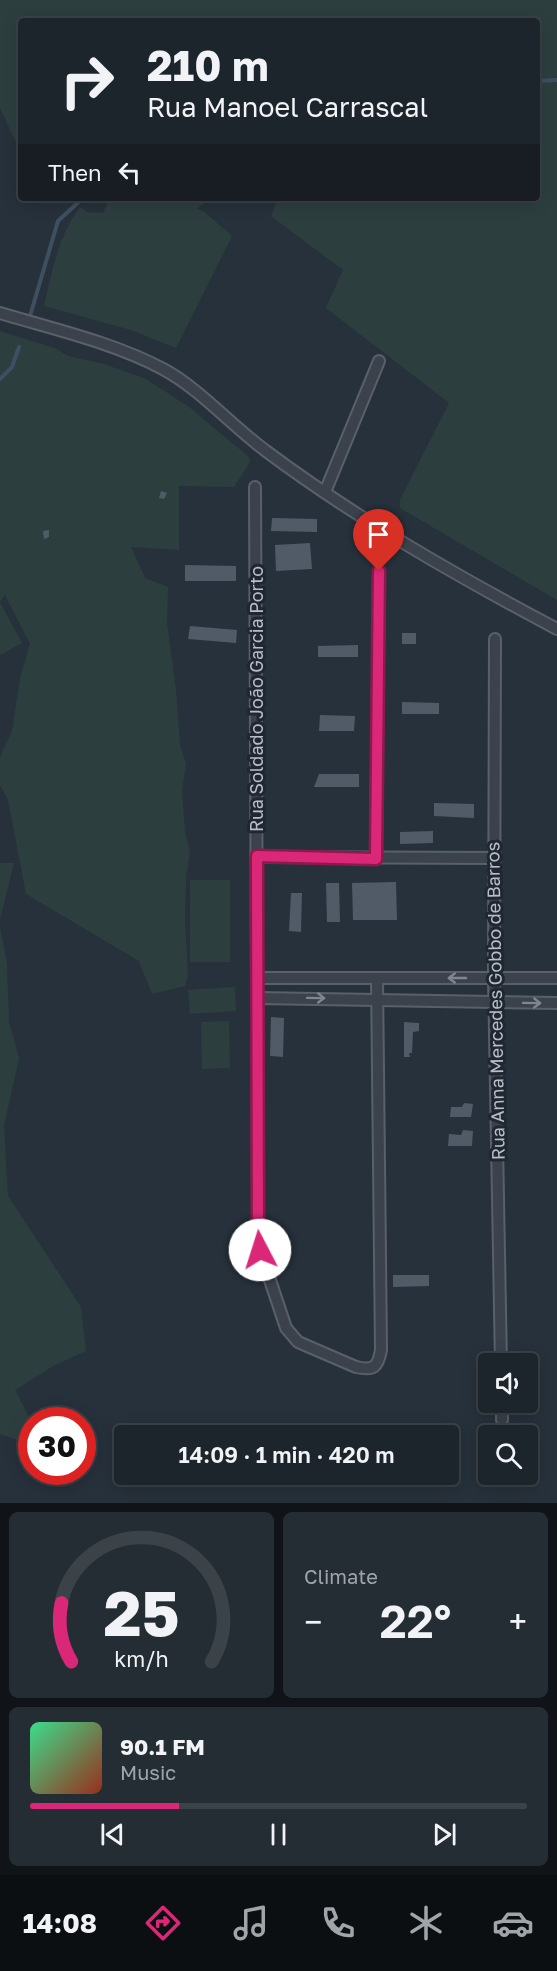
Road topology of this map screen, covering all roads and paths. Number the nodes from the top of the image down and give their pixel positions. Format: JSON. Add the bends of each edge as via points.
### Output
{"nodes":[{"id":1,"x":0,"y":313,"type":"edge"},
{"id":2,"x":379,"y":361,"type":"dead end"},
{"id":3,"x":255,"y":487,"type":"dead end"},
{"id":4,"x":325,"y":492,"type":"junction"},
{"id":5,"x":379,"y":571,"type":"dead end"},
{"id":6,"x":557,"y":629,"type":"edge"},
{"id":7,"x":495,"y":639,"type":"dead end"},
{"id":8,"x":257,"y":856,"type":"junction"},
{"id":9,"x":493,"y":858,"type":"junction"},
{"id":10,"x":376,"y":859,"type":"junction"},
{"id":11,"x":258,"y":978,"type":"junction"},
{"id":12,"x":377,"y":978,"type":"junction"},
{"id":13,"x":494,"y":978,"type":"junction"},
{"id":14,"x":557,"y":978,"type":"edge"},
{"id":15,"x":257,"y":998,"type":"junction"},
{"id":16,"x":376,"y":1000,"type":"junction"},
{"id":17,"x":494,"y":1002,"type":"junction"},
{"id":18,"x":557,"y":1004,"type":"edge"},
{"id":19,"x":501,"y":1353,"type":"edge"},
{"id":20,"x":502,"y":1413,"type":"edge"},
{"id":21,"x":502,"y":1420,"type":"dead end"}],
"edges":[{"from":1,"to":4,"type":"street","via":[[119,350],[167,371],[265,451]]},
{"from":2,"to":4,"type":"street"},
{"from":3,"to":8,"type":"street","name":"Rua Soldado João Garcia Porto"},
{"from":4,"to":6,"type":"street","via":[[479,587]]},
{"from":5,"to":10,"type":"street"},
{"from":7,"to":9,"type":"street","name":"Rua Anna Mercedes Gobbo de Barros"},
{"from":8,"to":10,"type":"street"},
{"from":8,"to":11,"type":"street","name":"Rua Soldado João Garcia Porto"},
{"from":9,"to":10,"type":"street"},
{"from":9,"to":13,"type":"street","name":"Rua Anna Mercedes Gobbo de Barros"},
{"from":11,"to":12,"type":"street"},
{"from":11,"to":15,"type":"street","name":"Rua Soldado João Garcia Porto"},
{"from":13,"to":12,"type":"street","one_way":true},
{"from":12,"to":16,"type":"street"},
{"from":13,"to":14,"type":"street"},
{"from":13,"to":17,"type":"street","name":"Rua Anna Mercedes Gobbo de Barros"},
{"from":15,"to":16,"type":"street","one_way":true},
{"from":15,"to":16,"type":"street","name":"Rua Soldado João Garcia Porto","via":[[260,1250],[286,1328],[298,1342],[366,1370],[377,1365],[381,1350]]},
{"from":16,"to":17,"type":"street"},
{"from":17,"to":18,"type":"street","one_way":true},
{"from":17,"to":19,"type":"street","name":"Rua Anna Mercedes Gobbo de Barros"},
{"from":20,"to":21,"type":"street"}]}
